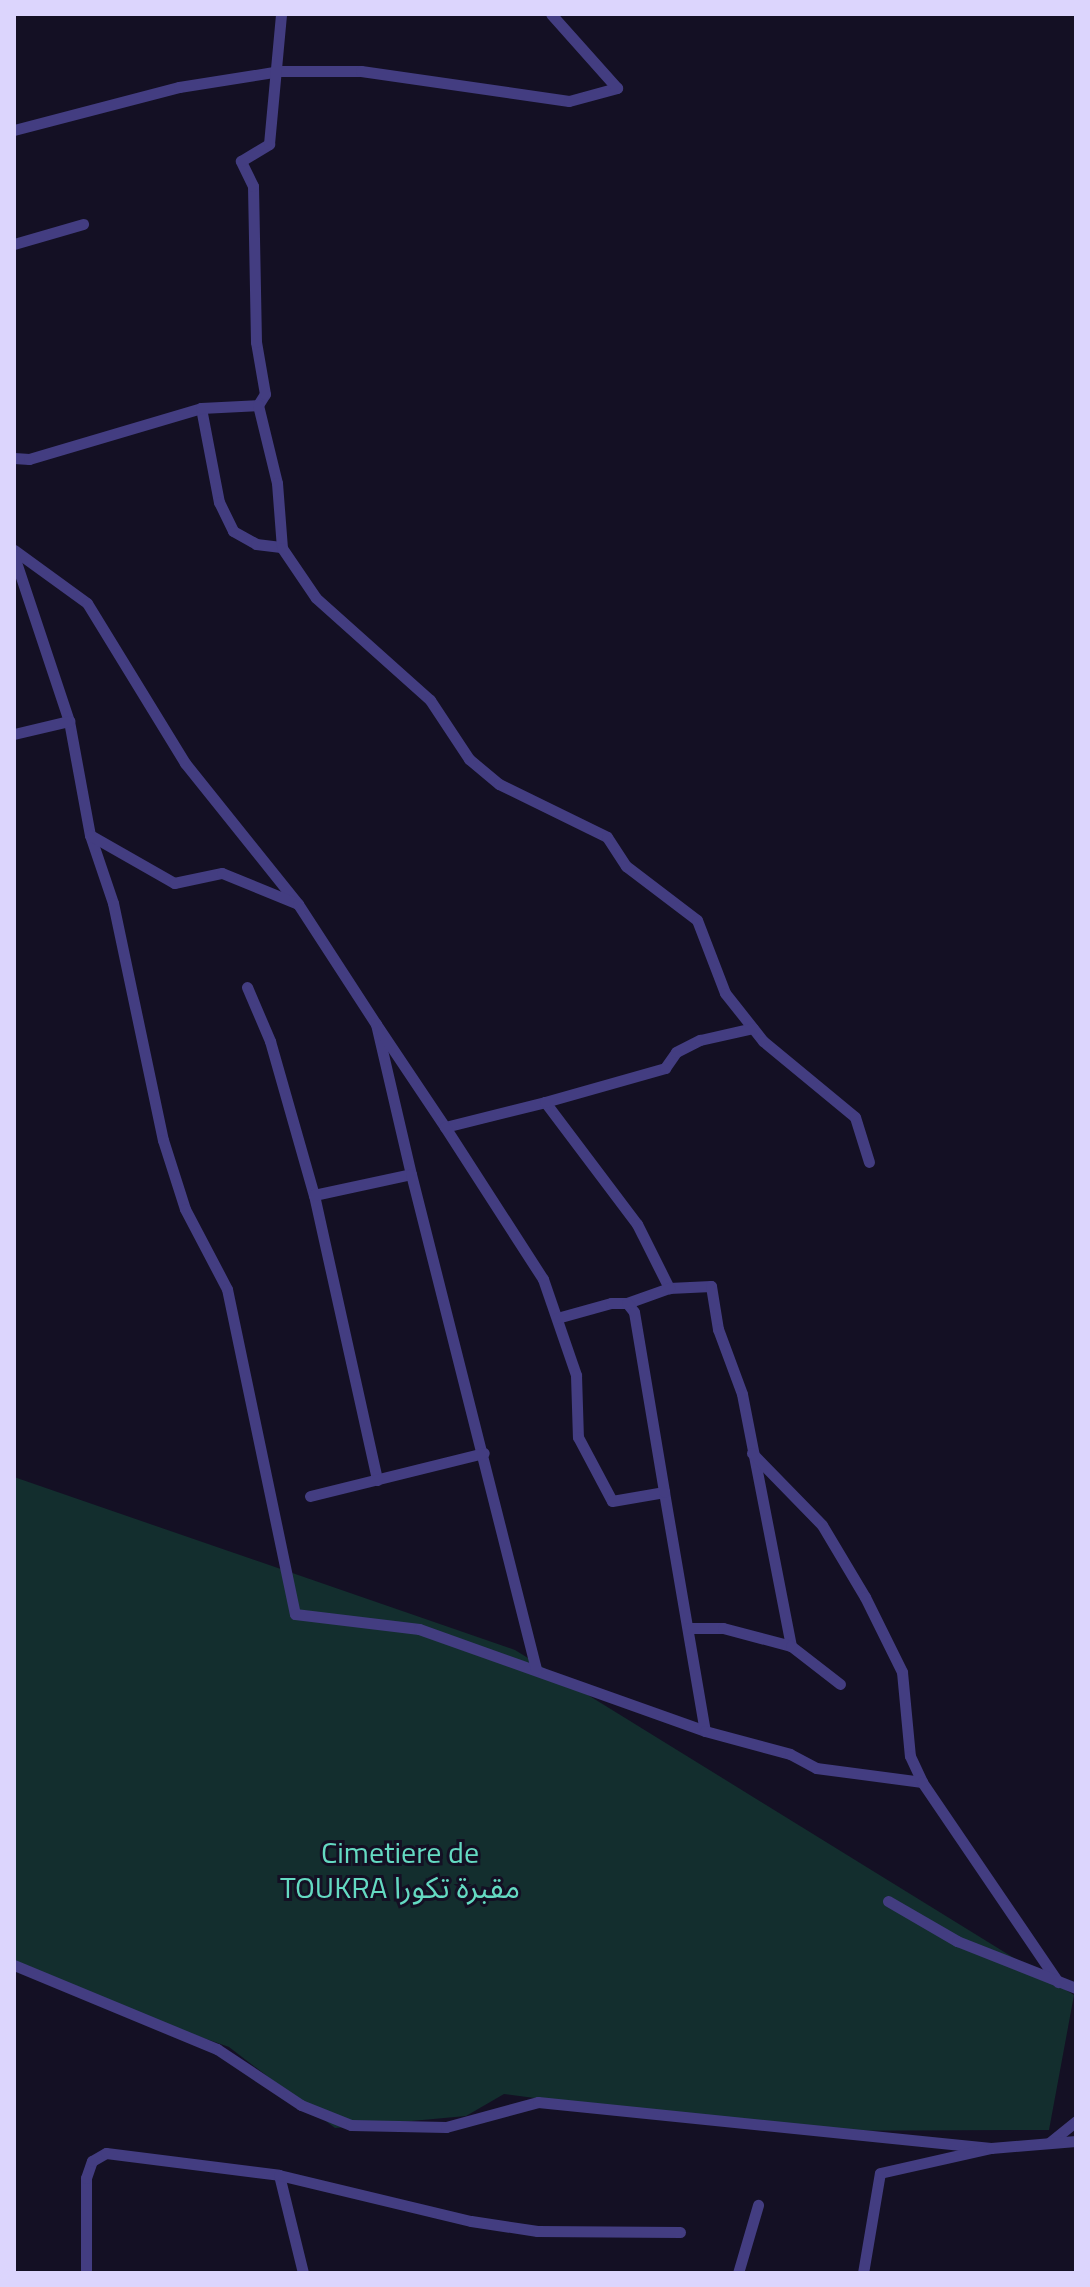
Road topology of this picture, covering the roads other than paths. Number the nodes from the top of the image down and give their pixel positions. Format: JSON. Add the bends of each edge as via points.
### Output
{"nodes":[{"id":1,"x":281,"y":14,"type":"edge"},
{"id":2,"x":551,"y":14,"type":"edge"},
{"id":3,"x":280,"y":71,"type":"junction"},
{"id":4,"x":14,"y":130,"type":"edge"},
{"id":5,"x":83,"y":224,"type":"dead end"},
{"id":6,"x":14,"y":244,"type":"edge"},
{"id":7,"x":258,"y":405,"type":"junction"},
{"id":8,"x":201,"y":408,"type":"junction"},
{"id":9,"x":14,"y":458,"type":"edge"},
{"id":10,"x":281,"y":547,"type":"dead end"},
{"id":11,"x":14,"y":553,"type":"edge"},
{"id":12,"x":69,"y":721,"type":"junction"},
{"id":13,"x":14,"y":734,"type":"edge"},
{"id":14,"x":90,"y":835,"type":"junction"},
{"id":15,"x":298,"y":904,"type":"junction"},
{"id":16,"x":247,"y":987,"type":"dead end"},
{"id":17,"x":376,"y":1024,"type":"junction"},
{"id":18,"x":753,"y":1028,"type":"junction"},
{"id":19,"x":545,"y":1102,"type":"junction"},
{"id":20,"x":445,"y":1127,"type":"junction"},
{"id":21,"x":869,"y":1162,"type":"dead end"},
{"id":22,"x":411,"y":1174,"type":"junction"},
{"id":23,"x":314,"y":1195,"type":"junction"},
{"id":24,"x":669,"y":1288,"type":"junction"},
{"id":25,"x":627,"y":1303,"type":"junction"},
{"id":26,"x":557,"y":1318,"type":"junction"},
{"id":27,"x":484,"y":1453,"type":"junction"},
{"id":28,"x":752,"y":1453,"type":"junction"},
{"id":29,"x":377,"y":1480,"type":"junction"},
{"id":30,"x":664,"y":1492,"type":"junction"},
{"id":31,"x":310,"y":1496,"type":"dead end"},
{"id":32,"x":689,"y":1628,"type":"junction"},
{"id":33,"x":791,"y":1646,"type":"junction"},
{"id":34,"x":536,"y":1669,"type":"junction"},
{"id":35,"x":840,"y":1684,"type":"dead end"},
{"id":36,"x":705,"y":1731,"type":"junction"},
{"id":37,"x":922,"y":1782,"type":"junction"},
{"id":38,"x":888,"y":1901,"type":"dead end"},
{"id":39,"x":14,"y":1965,"type":"edge"},
{"id":40,"x":1058,"y":1982,"type":"junction"},
{"id":41,"x":1076,"y":1988,"type":"edge"},
{"id":42,"x":1076,"y":2121,"type":"edge"},
{"id":43,"x":1076,"y":2141,"type":"edge"},
{"id":44,"x":1048,"y":2143,"type":"junction"},
{"id":45,"x":991,"y":2148,"type":"junction"},
{"id":46,"x":279,"y":2175,"type":"junction"},
{"id":47,"x":758,"y":2205,"type":"dead end"},
{"id":48,"x":680,"y":2232,"type":"dead end"},
{"id":49,"x":86,"y":2273,"type":"edge"},
{"id":50,"x":303,"y":2273,"type":"edge"},
{"id":51,"x":738,"y":2273,"type":"edge"},
{"id":52,"x":863,"y":2273,"type":"edge"}],
"edges":[{"from":1,"to":3,"type":"street"},
{"from":2,"to":3,"type":"street","via":[[617,88],[569,101],[361,71]]},
{"from":3,"to":4,"type":"street","via":[[179,87]]},
{"from":3,"to":7,"type":"street","via":[[268,112],[269,144],[241,161],[253,186],[256,342],[265,394]]},
{"from":5,"to":6,"type":"street"},
{"from":7,"to":8,"type":"street"},
{"from":7,"to":18,"type":"street","via":[[277,483],[282,548],[316,598],[430,700],[469,759],[499,784],[607,837],[626,866],[697,920],[725,993]]},
{"from":8,"to":9,"type":"street","via":[[29,459]]},
{"from":8,"to":10,"type":"street","via":[[219,502],[233,531],[256,544]]},
{"from":11,"to":12,"type":"street"},
{"from":11,"to":15,"type":"street","via":[[87,603],[185,763]]},
{"from":12,"to":13,"type":"street"},
{"from":12,"to":14,"type":"street"},
{"from":14,"to":15,"type":"street","via":[[174,883],[222,873]]},
{"from":14,"to":34,"type":"street","via":[[113,903],[163,1140],[185,1209],[227,1289],[295,1614],[419,1629]]},
{"from":15,"to":17,"type":"street"},
{"from":16,"to":23,"type":"street","via":[[270,1041]]},
{"from":17,"to":20,"type":"street"},
{"from":17,"to":22,"type":"street"},
{"from":18,"to":19,"type":"street","via":[[700,1040],[676,1052],[665,1068]]},
{"from":18,"to":21,"type":"street","via":[[855,1117]]},
{"from":19,"to":20,"type":"street"},
{"from":19,"to":24,"type":"street","via":[[637,1224]]},
{"from":20,"to":26,"type":"street","via":[[543,1279]]},
{"from":22,"to":23,"type":"street"},
{"from":22,"to":27,"type":"street"},
{"from":23,"to":29,"type":"street"},
{"from":24,"to":25,"type":"street"},
{"from":24,"to":28,"type":"street","via":[[711,1286]]},
{"from":25,"to":26,"type":"street"},
{"from":25,"to":30,"type":"street","via":[[634,1312]]},
{"from":26,"to":30,"type":"street","via":[[576,1375],[578,1437],[612,1501]]},
{"from":27,"to":29,"type":"street"},
{"from":27,"to":34,"type":"street"},
{"from":28,"to":33,"type":"street"},
{"from":28,"to":37,"type":"street","via":[[822,1525],[865,1597],[902,1672],[910,1756]]},
{"from":29,"to":31,"type":"street"},
{"from":30,"to":32,"type":"street"},
{"from":32,"to":33,"type":"street","via":[[723,1628]]},
{"from":32,"to":36,"type":"street"},
{"from":33,"to":35,"type":"street"},
{"from":34,"to":36,"type":"street"},
{"from":36,"to":37,"type":"street","via":[[790,1754],[816,1768]]},
{"from":37,"to":40,"type":"street"},
{"from":38,"to":40,"type":"street","via":[[957,1941]]},
{"from":39,"to":45,"type":"street","via":[[217,2049],[301,2105],[351,2125],[446,2127],[538,2102]]},
{"from":40,"to":41,"type":"street"},
{"from":42,"to":44,"type":"street"},
{"from":43,"to":44,"type":"street"},
{"from":44,"to":45,"type":"street"},
{"from":45,"to":52,"type":"street","via":[[880,2173]]},
{"from":46,"to":48,"type":"street","via":[[471,2221],[537,2231]]},
{"from":46,"to":49,"type":"street","via":[[106,2153],[92,2161],[86,2178]]},
{"from":46,"to":50,"type":"street"},
{"from":47,"to":51,"type":"street"}]}
